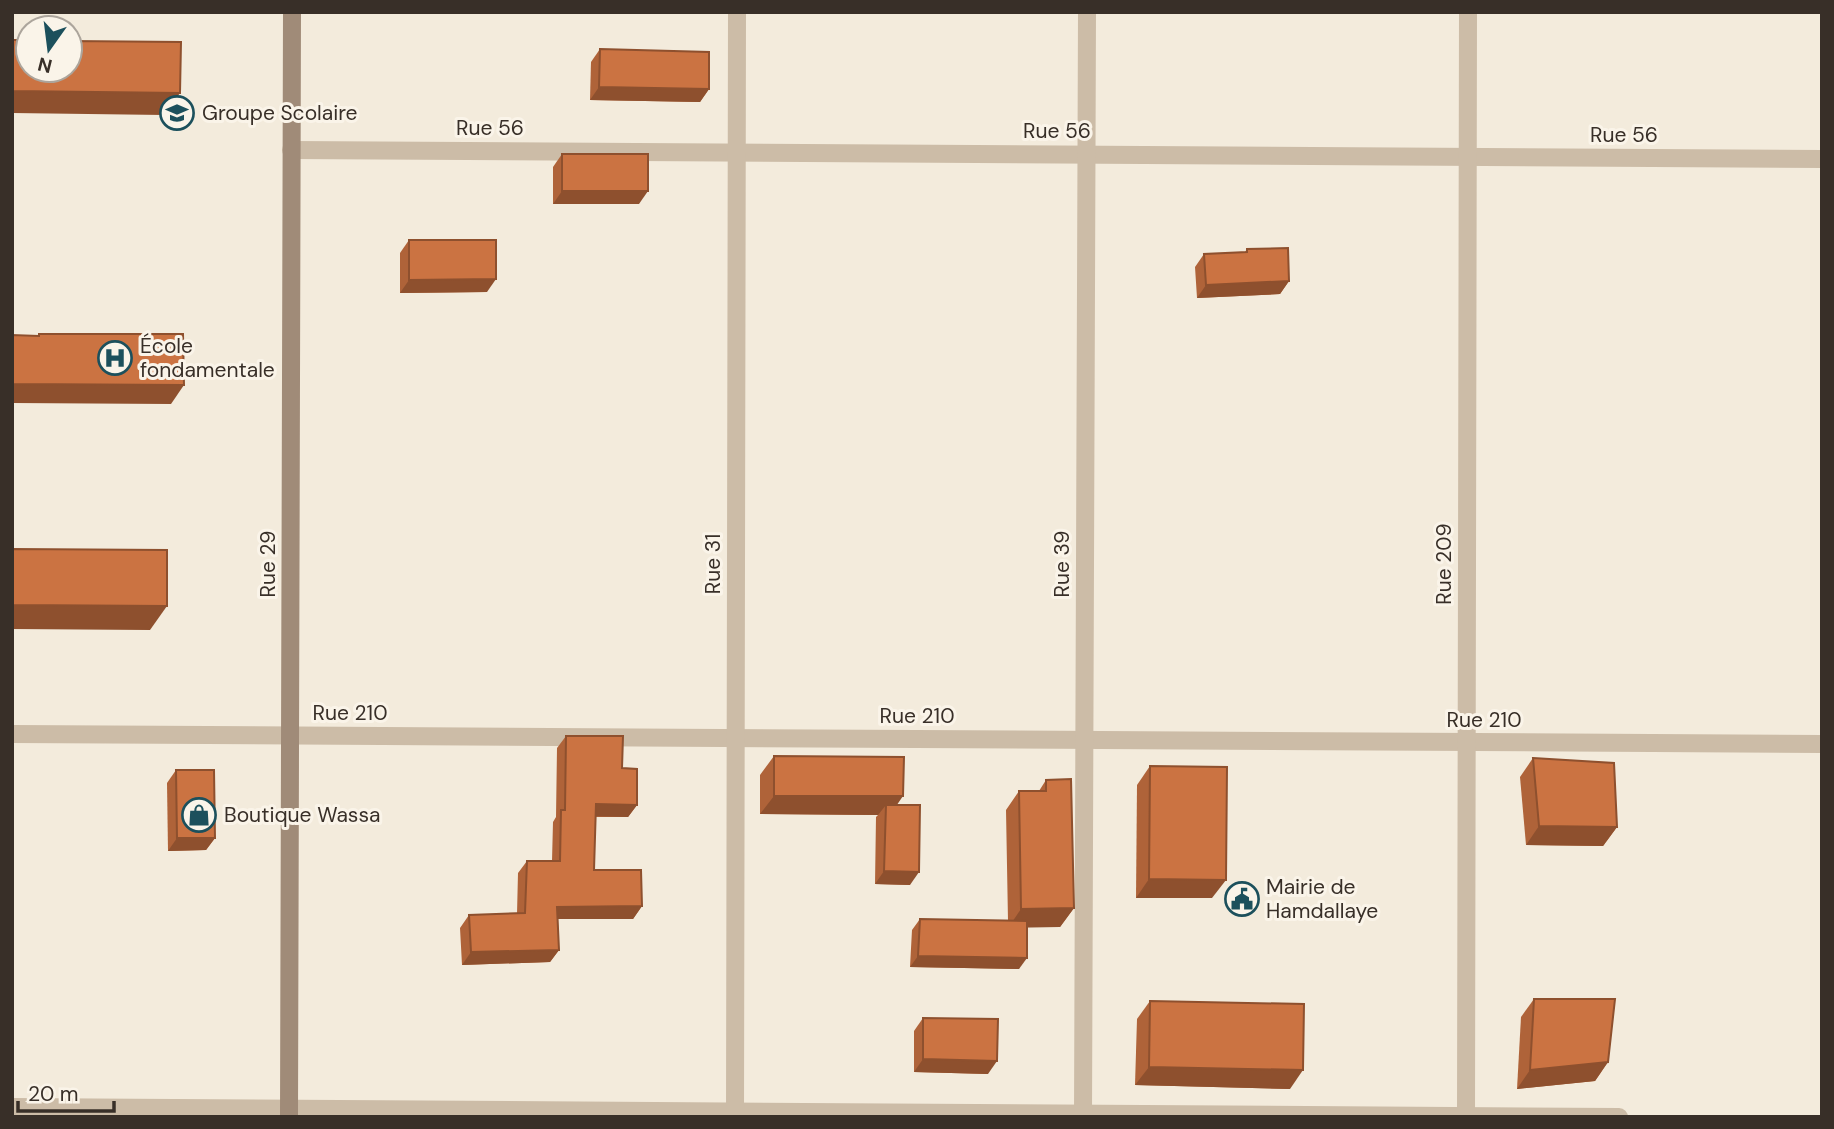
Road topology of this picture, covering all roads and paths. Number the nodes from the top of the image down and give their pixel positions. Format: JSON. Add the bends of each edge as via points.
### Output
{"nodes":[{"id":1,"x":292,"y":12,"type":"edge"},
{"id":2,"x":737,"y":12,"type":"edge"},
{"id":3,"x":1087,"y":12,"type":"edge"},
{"id":4,"x":1468,"y":12,"type":"edge"},
{"id":5,"x":292,"y":150,"type":"junction"},
{"id":6,"x":737,"y":152,"type":"junction"},
{"id":7,"x":1086,"y":154,"type":"junction"},
{"id":8,"x":1468,"y":156,"type":"junction"},
{"id":9,"x":1822,"y":159,"type":"edge"},
{"id":10,"x":12,"y":734,"type":"edge"},
{"id":11,"x":290,"y":735,"type":"junction"},
{"id":12,"x":736,"y":738,"type":"junction"},
{"id":13,"x":1084,"y":740,"type":"junction"},
{"id":14,"x":1466,"y":742,"type":"junction"},
{"id":15,"x":1822,"y":744,"type":"edge"},
{"id":16,"x":12,"y":1107,"type":"edge"},
{"id":17,"x":289,"y":1113,"type":"edge"},
{"id":18,"x":735,"y":1114,"type":"edge"},
{"id":19,"x":1083,"y":1115,"type":"edge"},
{"id":20,"x":1466,"y":1116,"type":"edge"},
{"id":21,"x":1619,"y":1117,"type":"edge"}],
"edges":[{"from":1,"to":5,"type":"main road","name":"Rue 29"},
{"from":2,"to":6,"type":"street","name":"Rue 31"},
{"from":3,"to":7,"type":"street","name":"Rue 39"},
{"from":4,"to":8,"type":"street","name":"Rue 209"},
{"from":5,"to":6,"type":"street","name":"Rue 56"},
{"from":5,"to":11,"type":"main road","name":"Rue 29"},
{"from":6,"to":7,"type":"street","name":"Rue 56"},
{"from":6,"to":12,"type":"street","name":"Rue 31"},
{"from":7,"to":8,"type":"street","name":"Rue 56"},
{"from":7,"to":13,"type":"street","name":"Rue 39"},
{"from":8,"to":9,"type":"street","name":"Rue 56"},
{"from":8,"to":14,"type":"street","name":"Rue 209"},
{"from":10,"to":11,"type":"street","name":"Rue 210"},
{"from":11,"to":12,"type":"street","name":"Rue 210"},
{"from":11,"to":17,"type":"main road","name":"Rue 29"},
{"from":12,"to":13,"type":"street","name":"Rue 210"},
{"from":12,"to":18,"type":"street","name":"Rue 31"},
{"from":13,"to":14,"type":"street","name":"Rue 210"},
{"from":13,"to":19,"type":"street","name":"Rue 39"},
{"from":14,"to":15,"type":"street","name":"Rue 210"},
{"from":14,"to":20,"type":"street","name":"Rue 209"},
{"from":16,"to":17,"type":"street"},
{"from":17,"to":18,"type":"street"},
{"from":18,"to":19,"type":"street"},
{"from":19,"to":20,"type":"street"},
{"from":20,"to":21,"type":"street"}]}
